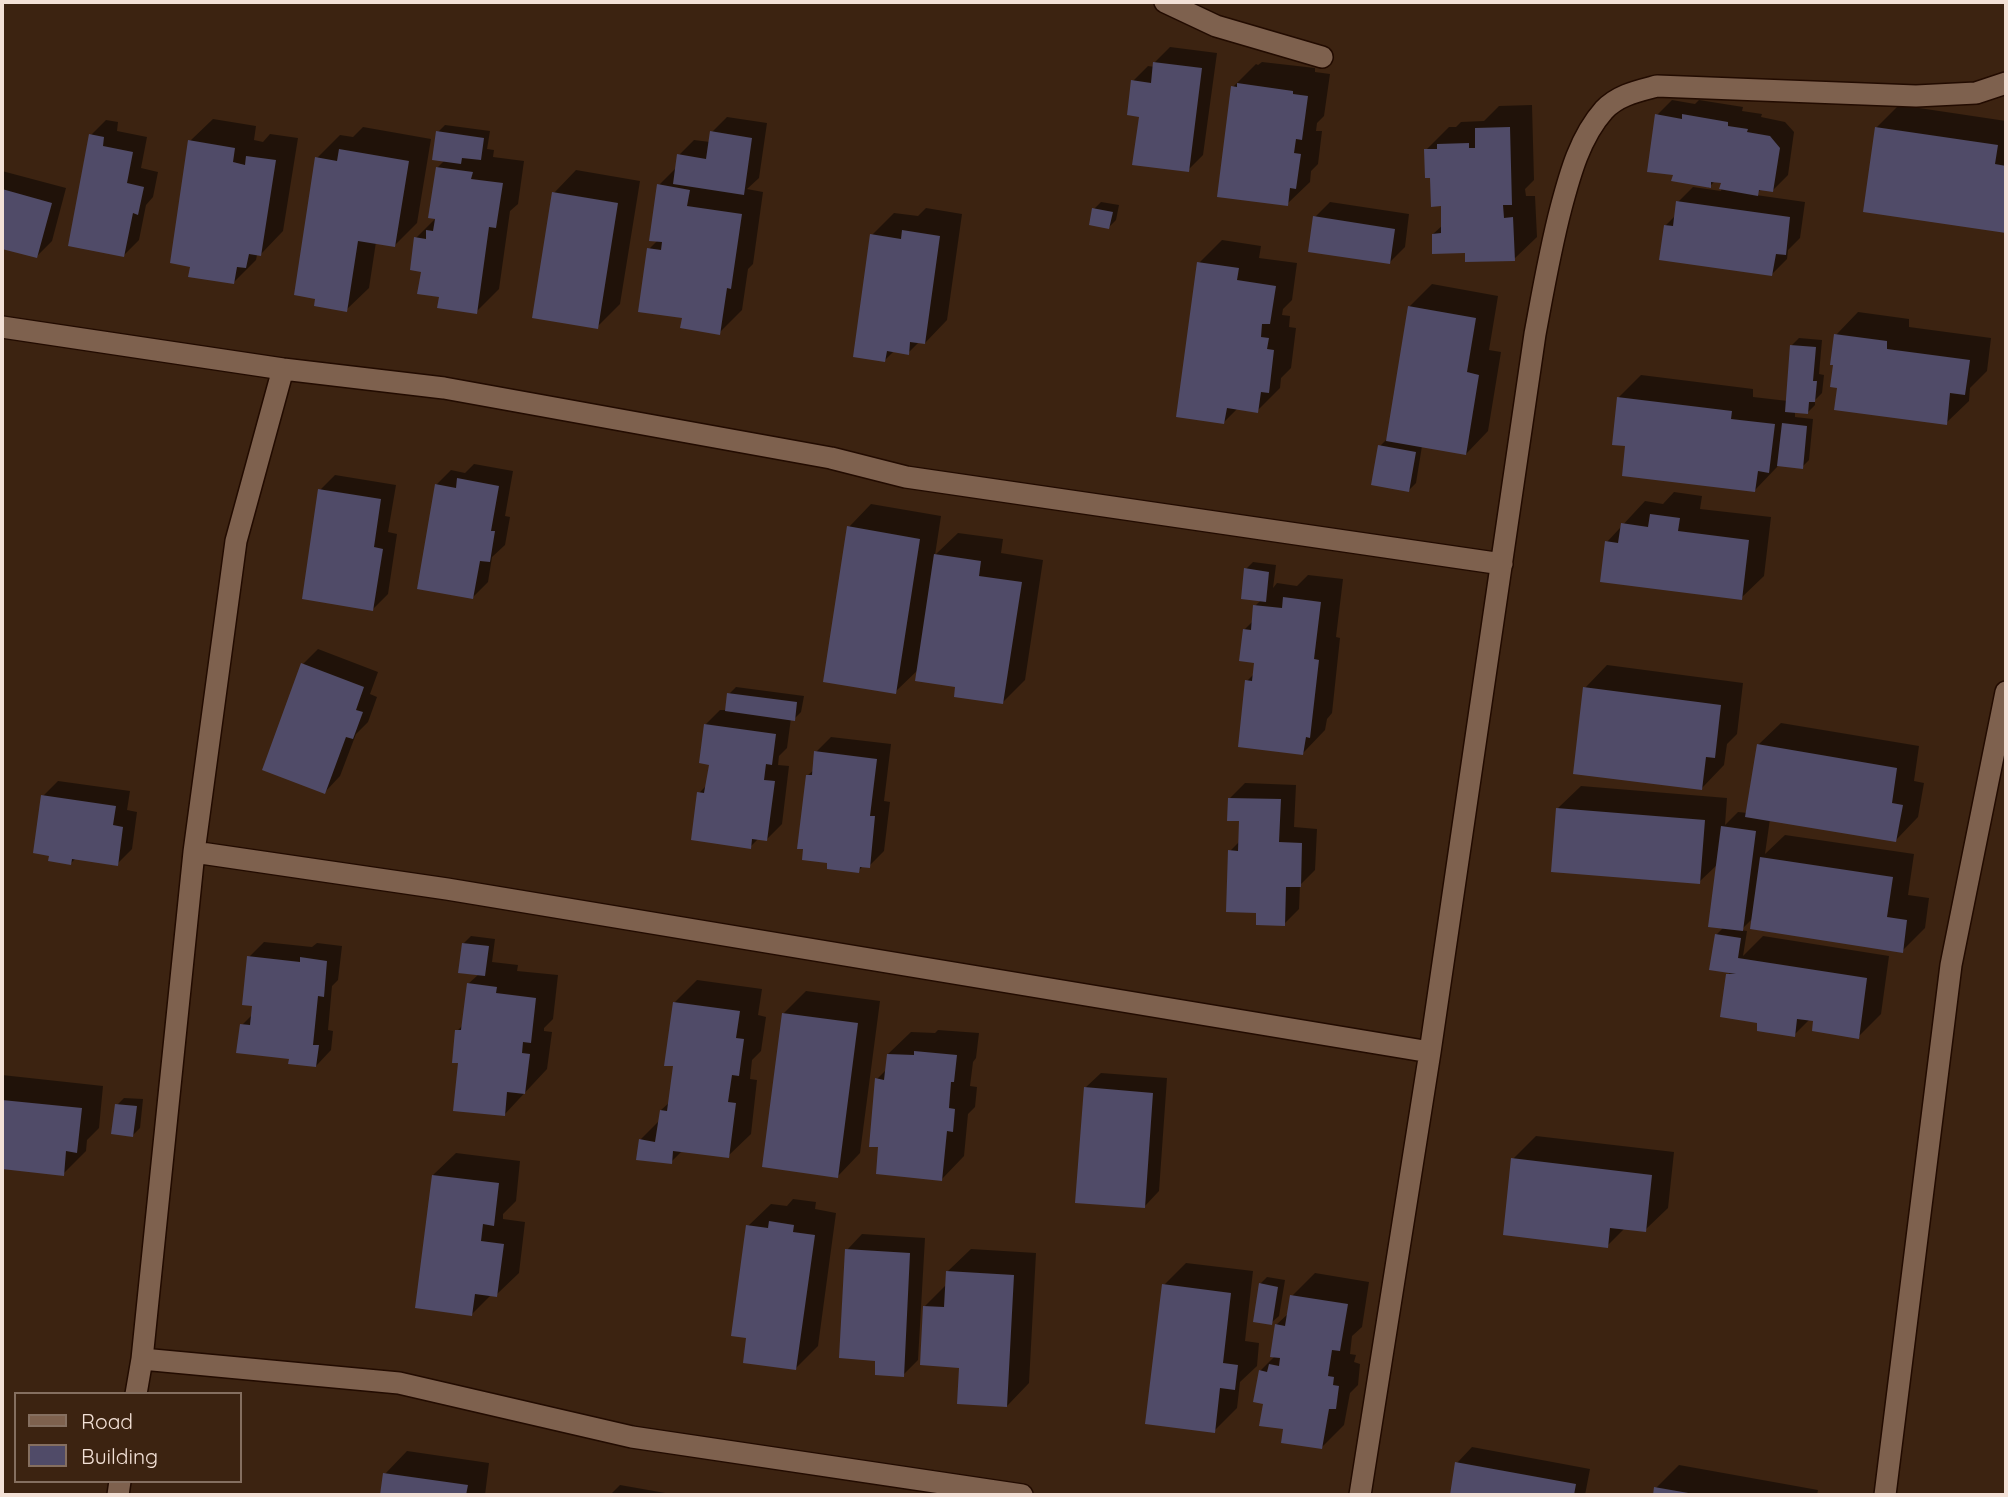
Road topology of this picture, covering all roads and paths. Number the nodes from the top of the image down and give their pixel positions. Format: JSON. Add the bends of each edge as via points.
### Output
{"nodes":[{"id":1,"x":1165,"y":2,"type":"edge"},
{"id":2,"x":1322,"y":57,"type":"dead end"},
{"id":3,"x":2006,"y":83,"type":"edge"},
{"id":4,"x":2,"y":327,"type":"edge"},
{"id":5,"x":283,"y":369,"type":"junction"},
{"id":6,"x":1502,"y":564,"type":"junction"},
{"id":7,"x":2006,"y":692,"type":"edge"},
{"id":8,"x":194,"y":852,"type":"junction"},
{"id":9,"x":1430,"y":1052,"type":"junction"},
{"id":10,"x":142,"y":1359,"type":"junction"},
{"id":11,"x":136,"y":1392,"type":"edge"},
{"id":12,"x":1022,"y":1495,"type":"edge"},
{"id":13,"x":1360,"y":1495,"type":"edge"},
{"id":14,"x":1885,"y":1495,"type":"edge"}],
"edges":[{"from":1,"to":2,"type":"street","via":[[1216,26]]},
{"from":3,"to":6,"type":"street","via":[[1976,93],[1916,96],[1657,86],[1625,94],[1605,108],[1572,168],[1549,256]]},
{"from":4,"to":5,"type":"street"},
{"from":5,"to":6,"type":"street","via":[[457,391],[831,458],[906,477]]},
{"from":5,"to":8,"type":"street","via":[[236,541]]},
{"from":6,"to":9,"type":"street"},
{"from":7,"to":14,"type":"street","via":[[1951,965]]},
{"from":8,"to":9,"type":"street","via":[[447,889]]},
{"from":8,"to":10,"type":"street"},
{"from":9,"to":13,"type":"street"},
{"from":10,"to":11,"type":"street"},
{"from":10,"to":12,"type":"street","via":[[399,1383],[632,1437]]}]}
